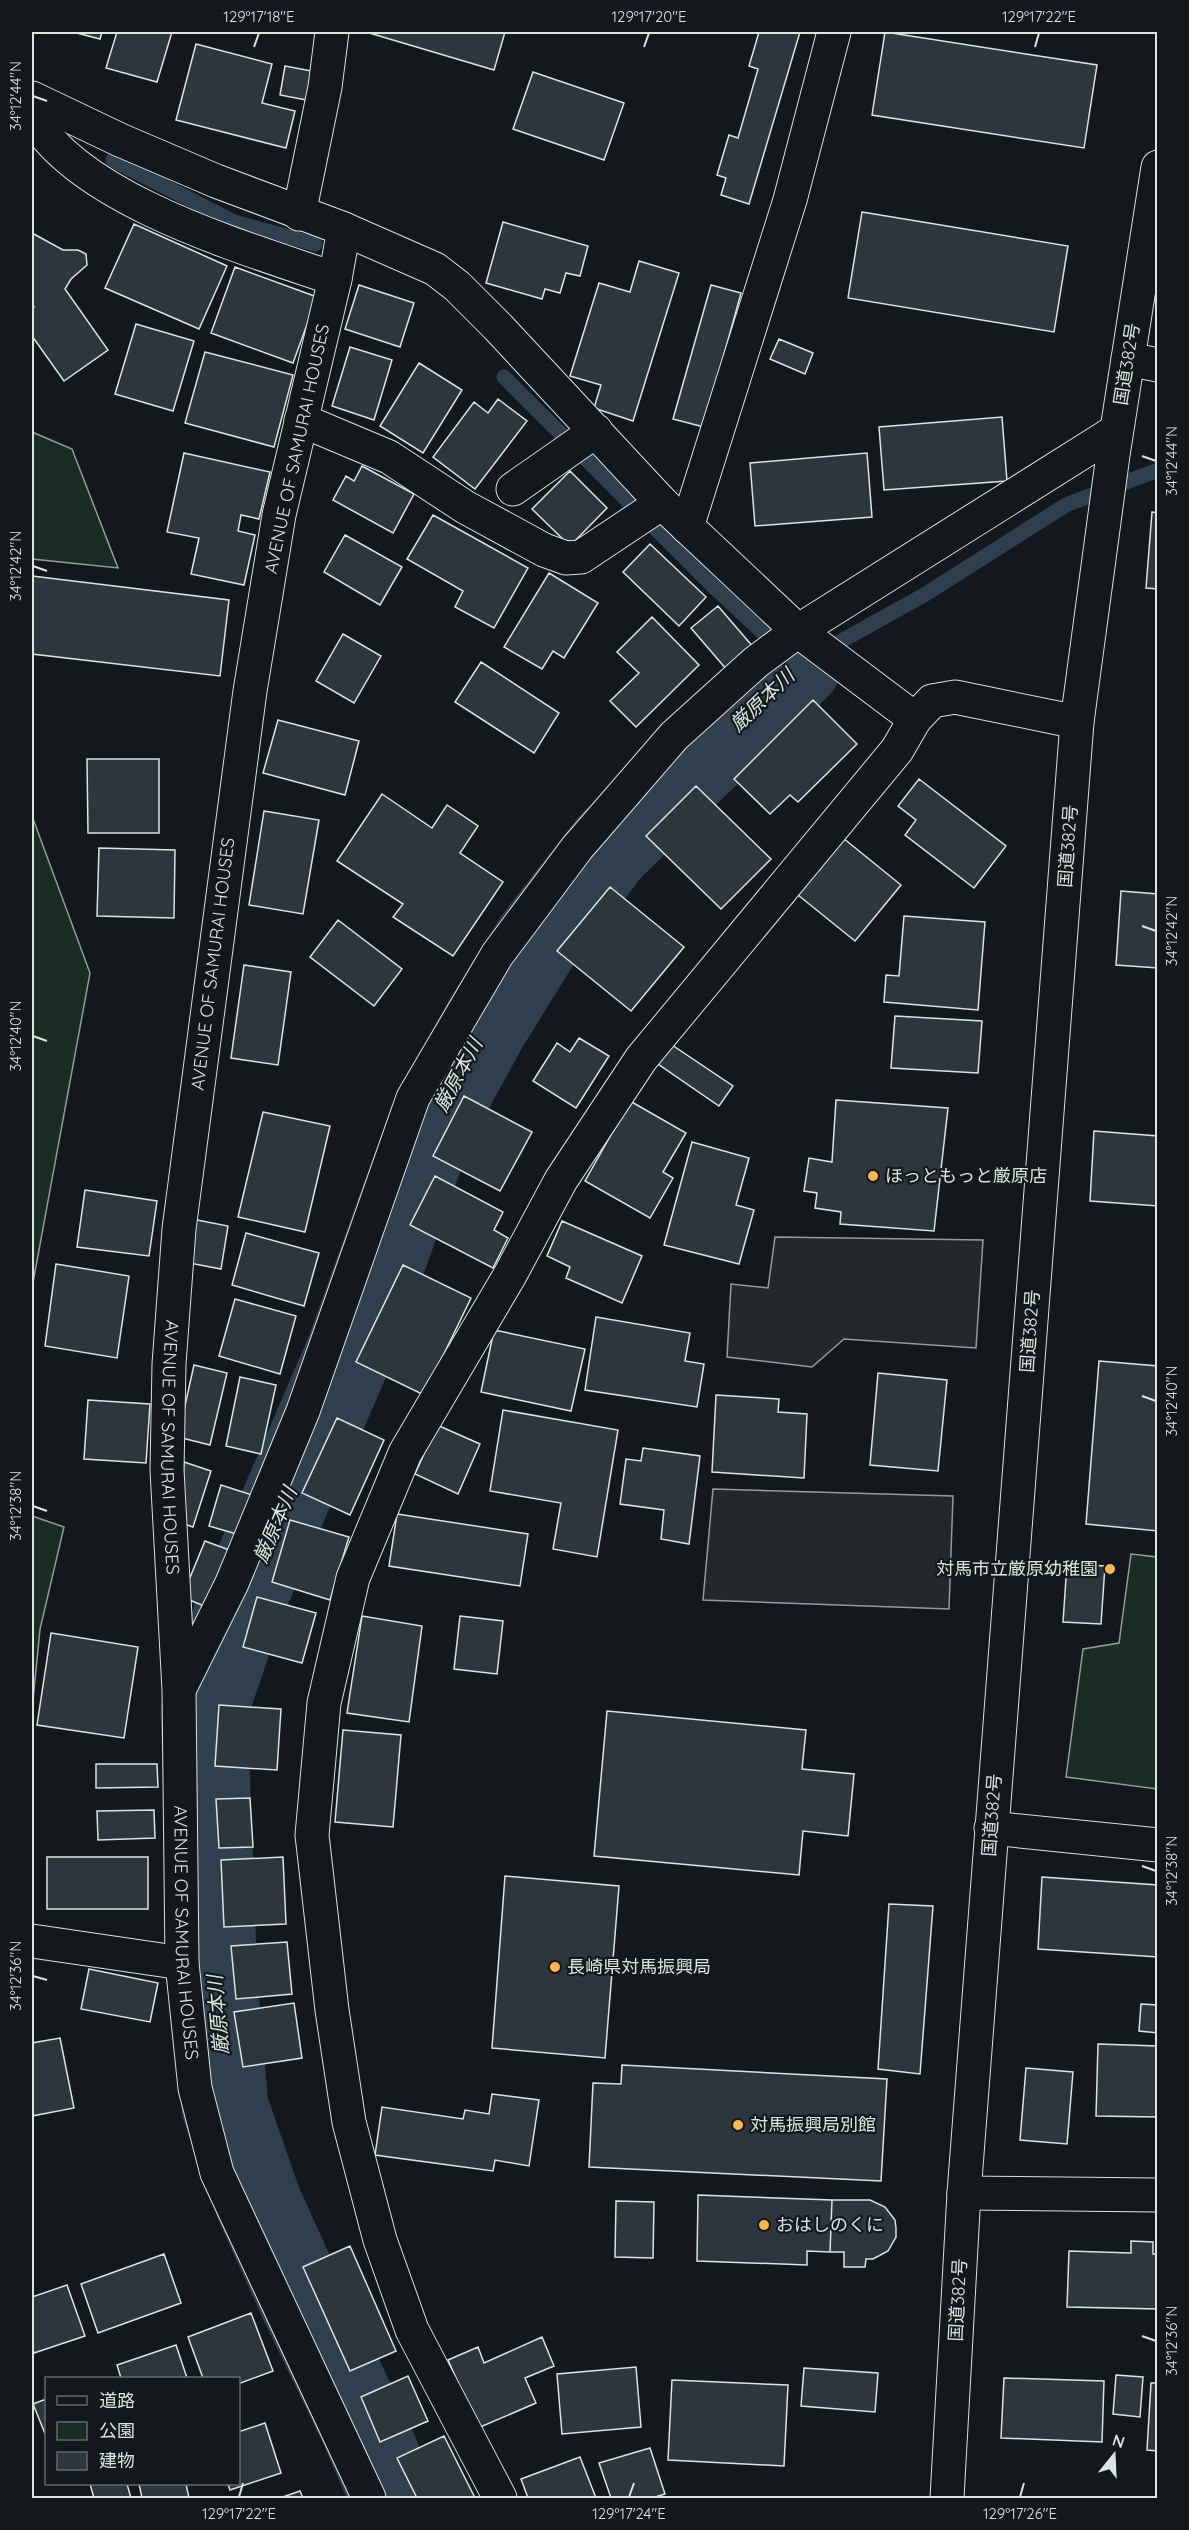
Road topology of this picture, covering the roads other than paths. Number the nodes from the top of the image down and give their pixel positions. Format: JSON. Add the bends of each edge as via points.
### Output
{"nodes":[{"id":1,"x":332,"y":32,"type":"edge"},
{"id":2,"x":834,"y":32,"type":"edge"},
{"id":3,"x":32,"y":98,"type":"edge"},
{"id":4,"x":32,"y":116,"type":"edge"},
{"id":5,"x":1158,"y":167,"type":"edge"},
{"id":6,"x":282,"y":230,"type":"junction"},
{"id":7,"x":344,"y":230,"type":"junction"},
{"id":8,"x":335,"y":279,"type":"junction"},
{"id":9,"x":1143,"y":362,"type":"edge"},
{"id":10,"x":301,"y":420,"type":"junction"},
{"id":11,"x":579,"y":442,"type":"junction"},
{"id":12,"x":1115,"y":443,"type":"junction"},
{"id":13,"x":513,"y":489,"type":"dead end"},
{"id":14,"x":656,"y":506,"type":"junction"},
{"id":15,"x":687,"y":527,"type":"junction"},
{"id":16,"x":809,"y":642,"type":"junction"},
{"id":17,"x":915,"y":718,"type":"junction"},
{"id":18,"x":1077,"y":722,"type":"junction"},
{"id":19,"x":179,"y":1690,"type":"junction"},
{"id":20,"x":991,"y":1828,"type":"junction"},
{"id":21,"x":1158,"y":1845,"type":"edge"},
{"id":22,"x":32,"y":1941,"type":"edge"},
{"id":23,"x":182,"y":1963,"type":"junction"},
{"id":24,"x":964,"y":2193,"type":"junction"},
{"id":25,"x":1158,"y":2195,"type":"edge"},
{"id":26,"x":369,"y":2499,"type":"edge"},
{"id":27,"x":500,"y":2499,"type":"edge"},
{"id":28,"x":946,"y":2499,"type":"edge"}],
"edges":[{"from":1,"to":6,"type":"main road","via":[[325,87]]},
{"from":2,"to":15,"type":"main road","via":[[790,200]]},
{"from":3,"to":6,"type":"main road","via":[[120,140]]},
{"from":4,"to":6,"type":"main road","via":[[39,130],[74,164],[115,192],[202,231]]},
{"from":5,"to":9,"type":"main road","name":"国道382号"},
{"from":6,"to":7,"type":"main road"},
{"from":6,"to":8,"type":"main road"},
{"from":7,"to":8,"type":"main road","name":"AVENUE OF SAMURAI HOUSES"},
{"from":7,"to":11,"type":"main road","via":[[435,269],[457,286]]},
{"from":8,"to":10,"type":"main road","name":"AVENUE OF SAMURAI HOUSES"},
{"from":9,"to":12,"type":"main road","name":"国道382号"},
{"from":10,"to":14,"type":"main road","via":[[389,457],[465,507],[566,558],[581,557]]},
{"from":10,"to":19,"type":"main road","name":"AVENUE OF SAMURAI HOUSES","via":[[279,514],[250,691],[179,1229],[169,1364],[167,1470]]},
{"from":11,"to":13,"type":"main road"},
{"from":11,"to":14,"type":"main road"},
{"from":12,"to":16,"type":"main road"},
{"from":12,"to":18,"type":"main road","name":"国道382号"},
{"from":14,"to":15,"type":"main road"},
{"from":15,"to":16,"type":"main road"},
{"from":16,"to":17,"type":"main road"},
{"from":16,"to":19,"type":"main road","via":[[756,662],[674,736],[577,848],[497,955],[413,1098],[303,1411],[232,1583]]},
{"from":17,"to":18,"type":"main road","via":[[932,701],[955,697]]},
{"from":17,"to":27,"type":"main road","via":[[897,750],[641,1059],[561,1180],[405,1453],[353,1578],[324,1703],[312,1835],[349,2122],[380,2240],[412,2330]]},
{"from":18,"to":20,"type":"main road","name":"国道382号"},
{"from":19,"to":23,"type":"main road","name":"AVENUE OF SAMURAI HOUSES"},
{"from":20,"to":21,"type":"main road"},
{"from":20,"to":24,"type":"main road","name":"国道382号"},
{"from":22,"to":23,"type":"main road"},
{"from":23,"to":26,"type":"main road","name":"AVENUE OF SAMURAI HOUSES","via":[[195,2088],[217,2173]]},
{"from":24,"to":25,"type":"main road"},
{"from":24,"to":28,"type":"main road","name":"国道382号"}]}
